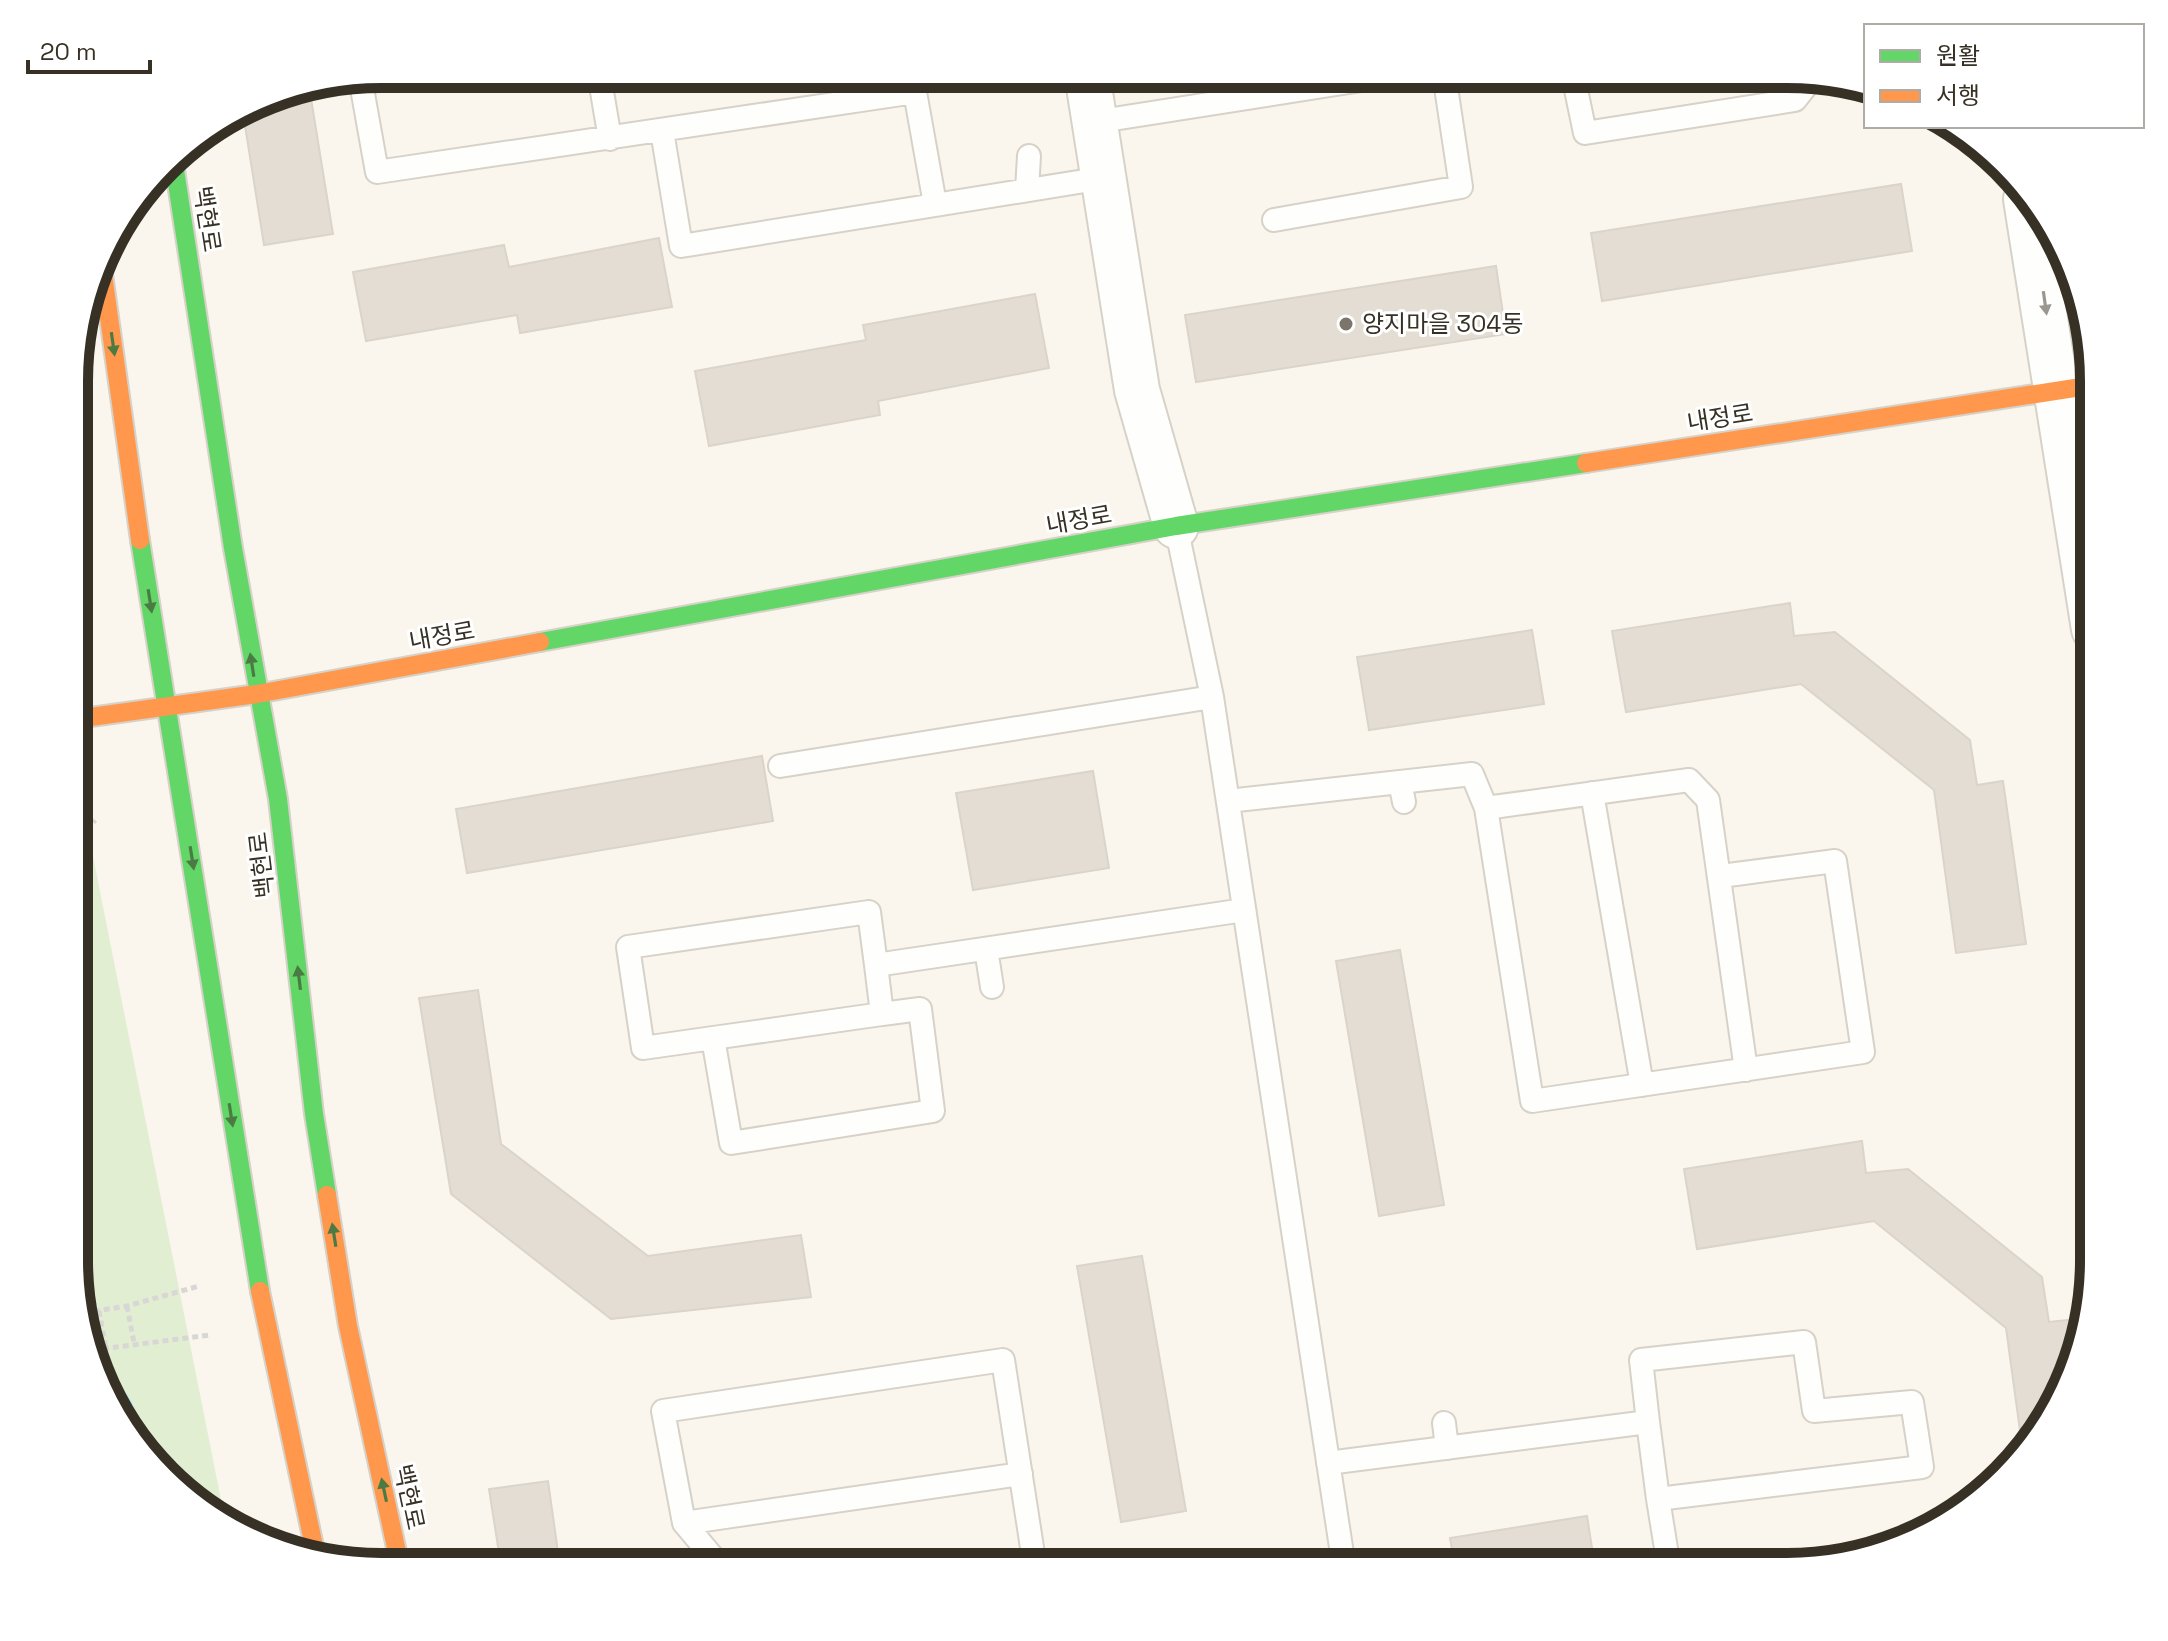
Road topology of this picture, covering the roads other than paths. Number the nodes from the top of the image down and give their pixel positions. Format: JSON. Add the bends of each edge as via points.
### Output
{"nodes":[{"id":1,"x":601,"y":88,"type":"edge"},
{"id":2,"x":1089,"y":88,"type":"edge"},
{"id":3,"x":1311,"y":88,"type":"edge"},
{"id":4,"x":1446,"y":88,"type":"edge"},
{"id":5,"x":1576,"y":88,"type":"edge"},
{"id":6,"x":362,"y":89,"type":"edge"},
{"id":7,"x":1804,"y":89,"type":"edge"},
{"id":8,"x":1094,"y":122,"type":"junction"},
{"id":9,"x":662,"y":131,"type":"junction"},
{"id":10,"x":610,"y":139,"type":"junction"},
{"id":11,"x":1029,"y":156,"type":"dead end"},
{"id":12,"x":175,"y":173,"type":"edge"},
{"id":13,"x":1103,"y":178,"type":"junction"},
{"id":14,"x":1027,"y":190,"type":"junction"},
{"id":15,"x":935,"y":204,"type":"junction"},
{"id":16,"x":2031,"y":218,"type":"edge"},
{"id":17,"x":1274,"y":220,"type":"dead end"},
{"id":18,"x":105,"y":285,"type":"edge"},
{"id":19,"x":2075,"y":388,"type":"edge"},
{"id":20,"x":2080,"y":451,"type":"edge"},
{"id":21,"x":1176,"y":526,"type":"junction"},
{"id":22,"x":257,"y":694,"type":"junction"},
{"id":23,"x":1212,"y":697,"type":"junction"},
{"id":24,"x":167,"y":705,"type":"junction"},
{"id":25,"x":88,"y":717,"type":"edge"},
{"id":26,"x":780,"y":766,"type":"dead end"},
{"id":27,"x":1592,"y":793,"type":"junction"},
{"id":28,"x":1228,"y":801,"type":"junction"},
{"id":29,"x":1486,"y":808,"type":"junction"},
{"id":30,"x":1721,"y":876,"type":"junction"},
{"id":31,"x":1244,"y":910,"type":"junction"},
{"id":32,"x":986,"y":949,"type":"junction"},
{"id":33,"x":876,"y":965,"type":"junction"},
{"id":34,"x":992,"y":987,"type":"dead end"},
{"id":35,"x":882,"y":1014,"type":"junction"},
{"id":36,"x":713,"y":1038,"type":"junction"},
{"id":37,"x":1746,"y":1070,"type":"junction"},
{"id":38,"x":1642,"y":1085,"type":"junction"},
{"id":39,"x":1648,"y":1422,"type":"junction"},
{"id":40,"x":1444,"y":1423,"type":"dead end"},
{"id":41,"x":1447,"y":1448,"type":"junction"},
{"id":42,"x":1328,"y":1463,"type":"junction"},
{"id":43,"x":1021,"y":1474,"type":"junction"},
{"id":44,"x":1658,"y":1499,"type":"junction"},
{"id":45,"x":684,"y":1523,"type":"junction"},
{"id":46,"x":314,"y":1545,"type":"edge"},
{"id":47,"x":397,"y":1553,"type":"edge"},
{"id":48,"x":709,"y":1553,"type":"edge"},
{"id":49,"x":1033,"y":1553,"type":"edge"},
{"id":50,"x":1342,"y":1553,"type":"edge"},
{"id":51,"x":1667,"y":1553,"type":"edge"}],
"edges":[{"from":1,"to":10,"type":"lane"},
{"from":2,"to":8,"type":"street"},
{"from":3,"to":8,"type":"lane"},
{"from":4,"to":17,"type":"lane","via":[[1461,187]]},
{"from":5,"to":7,"type":"lane","via":[[1585,133],[1795,100]]},
{"from":6,"to":10,"type":"lane","via":[[377,172]]},
{"from":8,"to":13,"type":"street"},
{"from":9,"to":10,"type":"lane"},
{"from":9,"to":15,"type":"lane","via":[[915,92]]},
{"from":9,"to":15,"type":"lane","via":[[681,246]]},
{"from":11,"to":14,"type":"lane"},
{"from":22,"to":12,"type":"main road","name":"백현로","one_way":true},
{"from":13,"to":14,"type":"lane"},
{"from":13,"to":21,"type":"street","via":[[1137,390]]},
{"from":14,"to":15,"type":"lane"},
{"from":16,"to":19,"type":"street","one_way":true},
{"from":18,"to":24,"type":"main road","one_way":true},
{"from":19,"to":20,"type":"street"},
{"from":19,"to":21,"type":"main road","name":"내정로"},
{"from":21,"to":22,"type":"main road","name":"내정로"},
{"from":21,"to":23,"type":"lane"},
{"from":22,"to":24,"type":"main road","name":"내정로"},
{"from":47,"to":22,"type":"main road","name":"백현로","one_way":true,"via":[[348,1326],[314,1114],[278,799]]},
{"from":23,"to":26,"type":"lane"},
{"from":23,"to":28,"type":"lane"},
{"from":24,"to":25,"type":"main road","name":"내정로"},
{"from":24,"to":46,"type":"main road","one_way":true,"via":[[263,1309]]},
{"from":27,"to":29,"type":"lane"},
{"from":27,"to":30,"type":"lane","via":[[1689,780],[1708,800]]},
{"from":27,"to":38,"type":"lane"},
{"from":28,"to":29,"type":"lane","via":[[1402,792],[1472,774]]},
{"from":28,"to":31,"type":"lane"},
{"from":29,"to":38,"type":"lane","via":[[1532,1101]]},
{"from":30,"to":37,"type":"lane"},
{"from":30,"to":37,"type":"lane","via":[[1835,861],[1863,1052]]},
{"from":31,"to":32,"type":"lane"},
{"from":31,"to":42,"type":"lane"},
{"from":32,"to":33,"type":"lane"},
{"from":32,"to":34,"type":"lane"},
{"from":33,"to":35,"type":"lane"},
{"from":33,"to":36,"type":"lane","via":[[869,912],[628,947],[643,1048]]},
{"from":35,"to":36,"type":"lane"},
{"from":35,"to":36,"type":"lane","via":[[920,1009],[933,1111],[731,1143]]},
{"from":37,"to":38,"type":"lane"},
{"from":39,"to":41,"type":"lane"},
{"from":39,"to":44,"type":"lane"},
{"from":39,"to":44,"type":"lane","via":[[1641,1360],[1804,1342],[1814,1411],[1912,1402],[1922,1467]]},
{"from":40,"to":41,"type":"lane"},
{"from":41,"to":42,"type":"lane"},
{"from":42,"to":50,"type":"lane"},
{"from":43,"to":45,"type":"lane"},
{"from":43,"to":45,"type":"lane","via":[[1003,1360],[663,1411]]},
{"from":43,"to":49,"type":"lane"},
{"from":44,"to":51,"type":"lane"},
{"from":45,"to":48,"type":"lane"}]}
